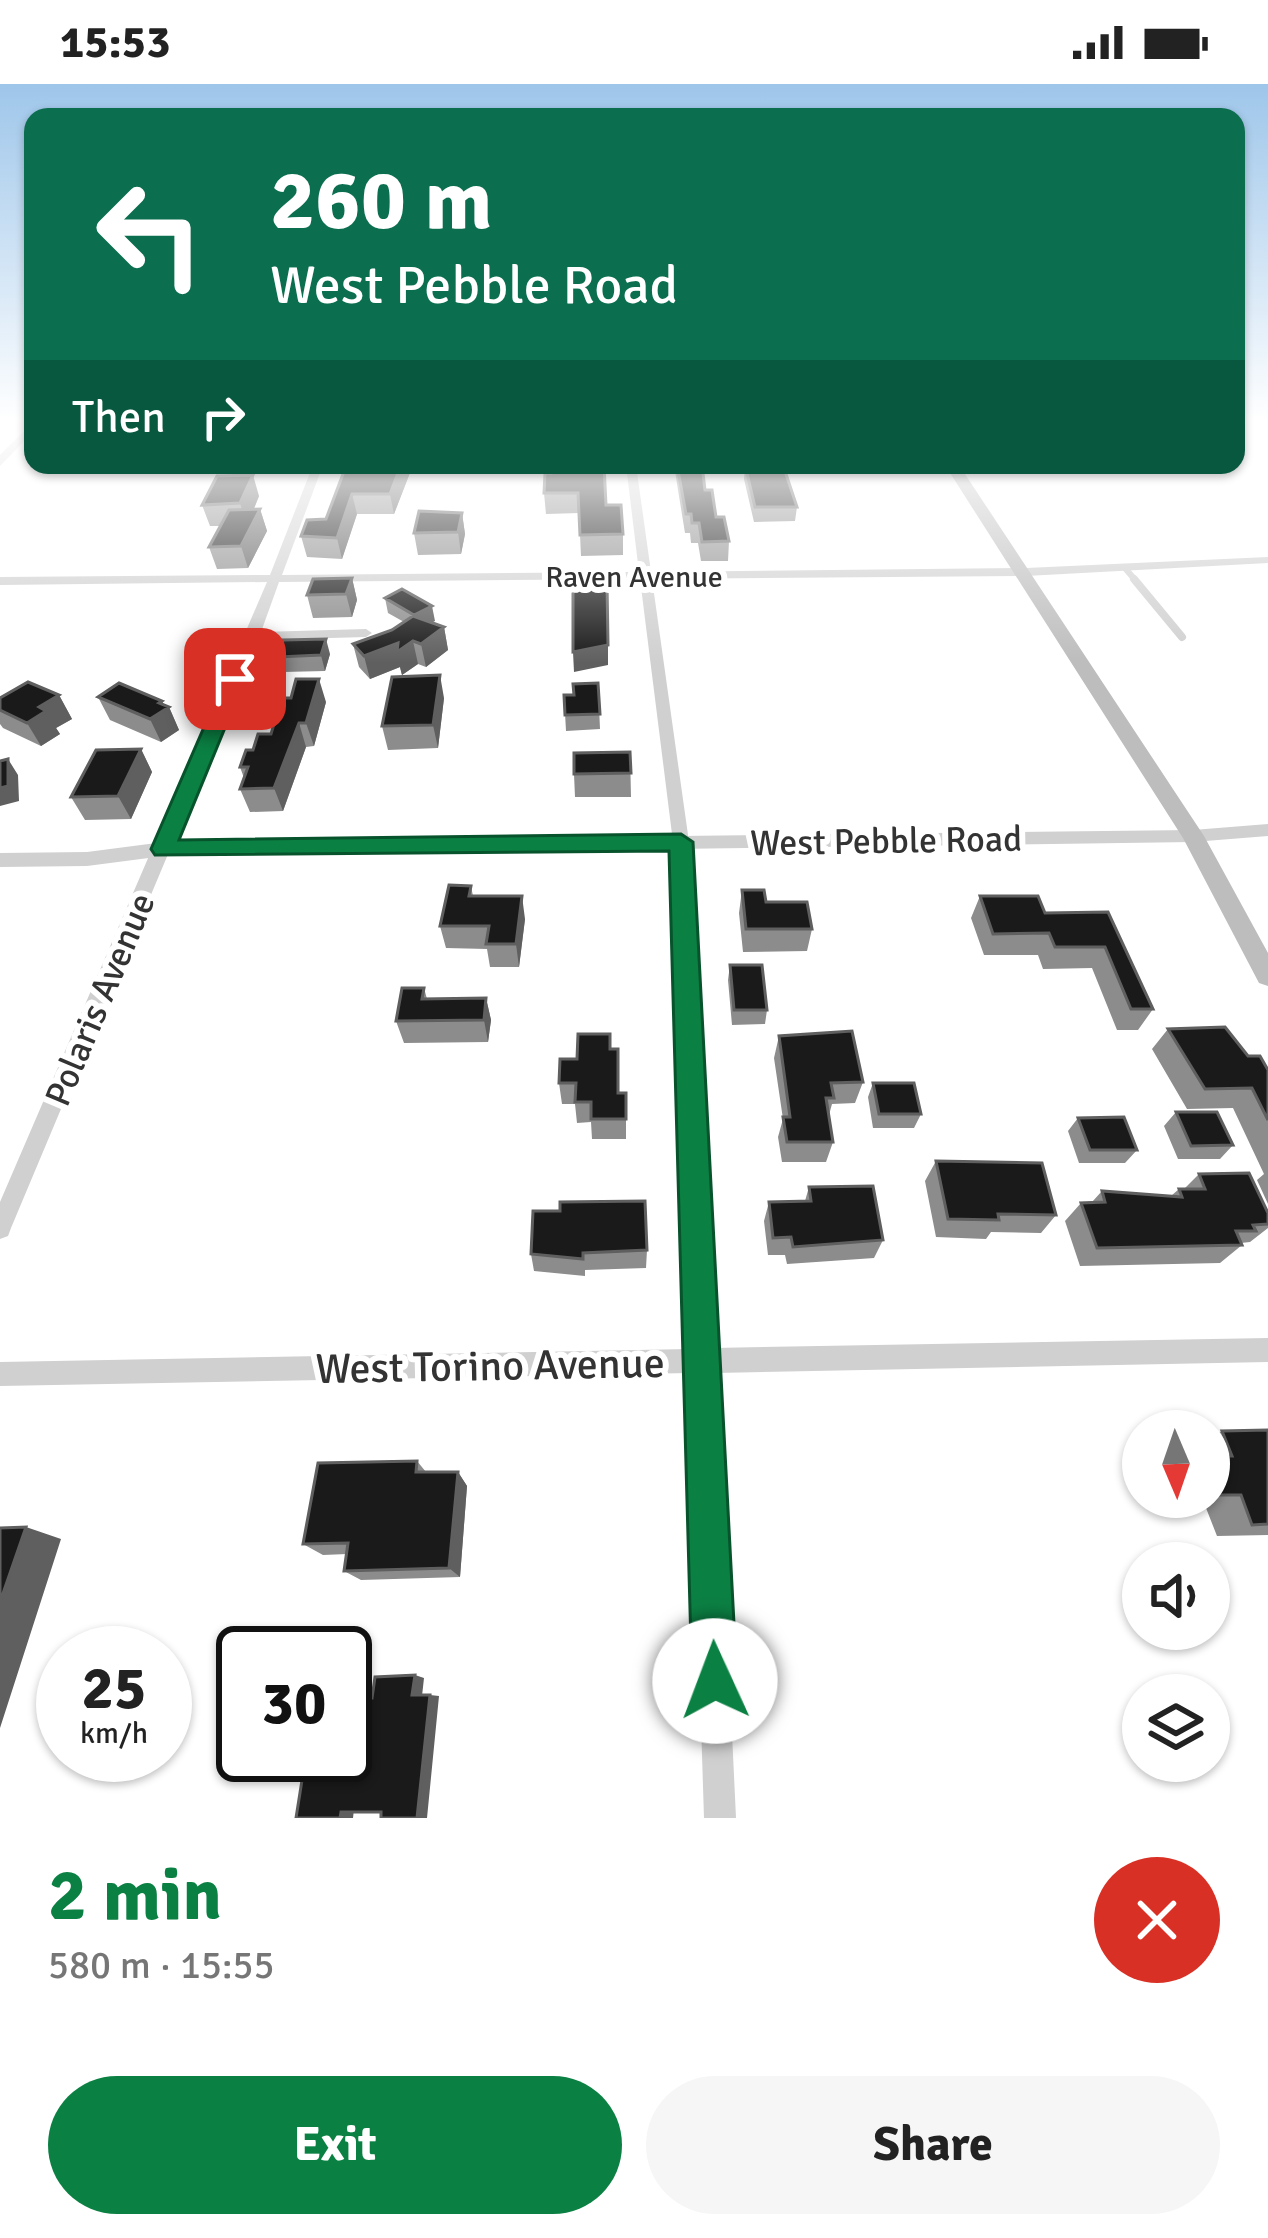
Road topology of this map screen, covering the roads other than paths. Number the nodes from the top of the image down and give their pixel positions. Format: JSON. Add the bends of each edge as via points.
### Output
{"nodes":[{"id":1,"x":305,"y":501,"type":"edge"},
{"id":2,"x":637,"y":501,"type":"edge"},
{"id":3,"x":977,"y":501,"type":"edge"},
{"id":4,"x":1268,"y":560,"type":"edge"},
{"id":5,"x":1124,"y":567,"type":"junction"},
{"id":6,"x":1026,"y":572,"type":"junction"},
{"id":7,"x":649,"y":577,"type":"junction"},
{"id":8,"x":277,"y":578,"type":"junction"},
{"id":9,"x":0,"y":581,"type":"edge"},
{"id":10,"x":366,"y":633,"type":"edge"},
{"id":11,"x":253,"y":636,"type":"junction"},
{"id":12,"x":1182,"y":637,"type":"dead end"},
{"id":13,"x":1268,"y":830,"type":"edge"},
{"id":14,"x":1193,"y":836,"type":"junction"},
{"id":15,"x":681,"y":842,"type":"junction"},
{"id":16,"x":164,"y":849,"type":"junction"},
{"id":17,"x":0,"y":860,"type":"edge"},
{"id":18,"x":1268,"y":976,"type":"edge"},
{"id":19,"x":0,"y":1228,"type":"edge"},
{"id":20,"x":1268,"y":1350,"type":"edge"},
{"id":21,"x":702,"y":1361,"type":"junction"},
{"id":22,"x":0,"y":1374,"type":"edge"},
{"id":23,"x":720,"y":1818,"type":"edge"}],
"edges":[{"from":1,"to":8,"type":"street","name":"Polaris Avenue"},
{"from":2,"to":7,"type":"street"},
{"from":3,"to":6,"type":"main road"},
{"from":4,"to":5,"type":"street","name":"Raven Avenue"},
{"from":5,"to":6,"type":"street","name":"Raven Avenue"},
{"from":5,"to":12,"type":"lane"},
{"from":6,"to":7,"type":"street","name":"Raven Avenue"},
{"from":6,"to":14,"type":"main road"},
{"from":7,"to":8,"type":"street","name":"Raven Avenue"},
{"from":7,"to":15,"type":"street"},
{"from":8,"to":9,"type":"street","name":"Raven Avenue"},
{"from":8,"to":11,"type":"street","name":"Polaris Avenue"},
{"from":10,"to":11,"type":"street"},
{"from":11,"to":16,"type":"street","name":"Polaris Avenue"},
{"from":13,"to":14,"type":"street","name":"West Pebble Road"},
{"from":14,"to":15,"type":"street","name":"West Pebble Road"},
{"from":14,"to":18,"type":"main road"},
{"from":15,"to":16,"type":"street","name":"West Pebble Road"},
{"from":15,"to":21,"type":"street"},
{"from":16,"to":17,"type":"street","name":"West Pebble Road"},
{"from":16,"to":19,"type":"street","name":"Polaris Avenue"},
{"from":20,"to":21,"type":"street","name":"West Torino Avenue"},
{"from":21,"to":22,"type":"street","name":"West Torino Avenue"},
{"from":21,"to":23,"type":"street"}]}
